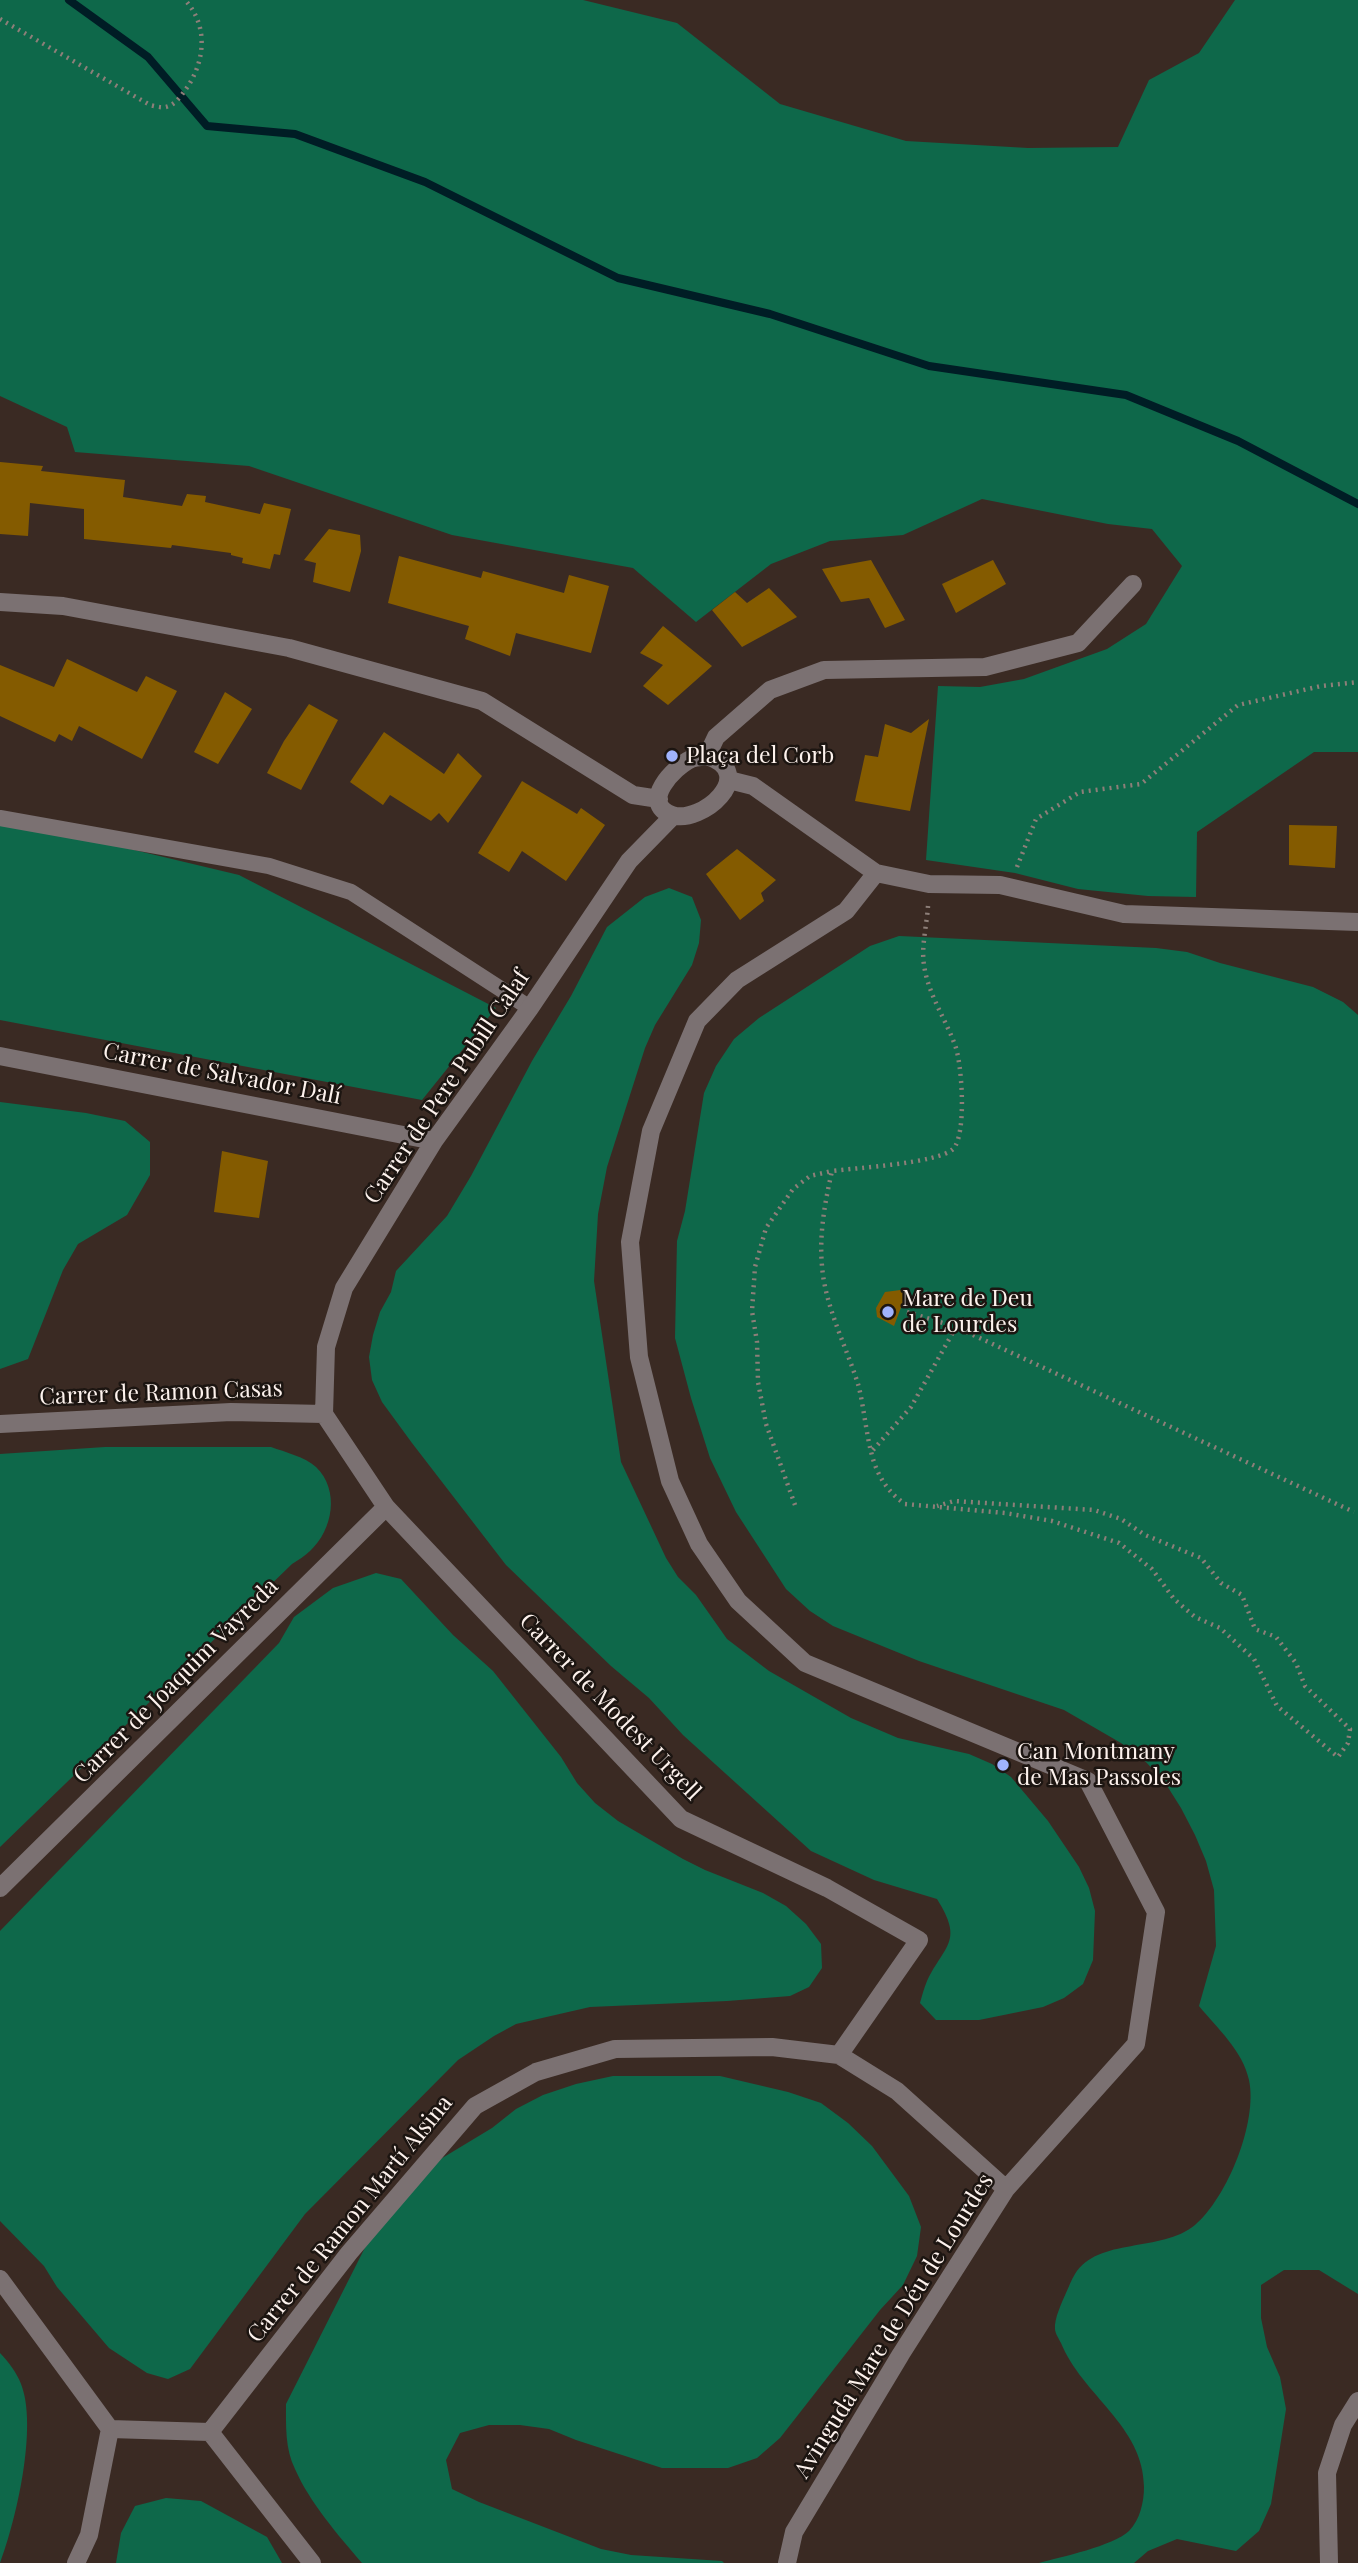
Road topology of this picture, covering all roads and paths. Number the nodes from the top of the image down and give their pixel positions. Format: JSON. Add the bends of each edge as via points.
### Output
{"nodes":[{"id":1,"x":185,"y":0,"type":"edge"},
{"id":2,"x":0,"y":19,"type":"edge"},
{"id":3,"x":1133,"y":584,"type":"dead end"},
{"id":4,"x":0,"y":602,"type":"edge"},
{"id":5,"x":1358,"y":682,"type":"edge"},
{"id":6,"x":707,"y":756,"type":"junction"},
{"id":7,"x":729,"y":780,"type":"junction"},
{"id":8,"x":659,"y":799,"type":"junction"},
{"id":9,"x":673,"y":816,"type":"junction"},
{"id":10,"x":0,"y":818,"type":"edge"},
{"id":11,"x":876,"y":873,"type":"junction"},
{"id":12,"x":929,"y":884,"type":"junction"},
{"id":13,"x":1009,"y":887,"type":"junction"},
{"id":14,"x":1358,"y":922,"type":"edge"},
{"id":15,"x":530,"y":1008,"type":"junction"},
{"id":16,"x":0,"y":1056,"type":"edge"},
{"id":17,"x":435,"y":1141,"type":"junction"},
{"id":18,"x":832,"y":1171,"type":"junction"},
{"id":19,"x":907,"y":1312,"type":"dead end"},
{"id":20,"x":956,"y":1327,"type":"junction"},
{"id":21,"x":324,"y":1414,"type":"junction"},
{"id":22,"x":0,"y":1423,"type":"edge"},
{"id":23,"x":872,"y":1451,"type":"junction"},
{"id":24,"x":795,"y":1505,"type":"dead end"},
{"id":25,"x":937,"y":1506,"type":"junction"},
{"id":26,"x":386,"y":1507,"type":"junction"},
{"id":27,"x":1354,"y":1512,"type":"dead end"},
{"id":28,"x":0,"y":1888,"type":"edge"},
{"id":29,"x":839,"y":2055,"type":"junction"},
{"id":30,"x":1006,"y":2189,"type":"junction"},
{"id":31,"x":0,"y":2279,"type":"edge"},
{"id":32,"x":1358,"y":2401,"type":"edge"},
{"id":33,"x":110,"y":2429,"type":"junction"},
{"id":34,"x":210,"y":2432,"type":"junction"},
{"id":35,"x":76,"y":2563,"type":"edge"},
{"id":36,"x":312,"y":2563,"type":"edge"},
{"id":37,"x":787,"y":2563,"type":"edge"},
{"id":38,"x":1329,"y":2563,"type":"edge"}],
"edges":[{"from":1,"to":2,"type":"path","via":[[199,19],[200,56],[194,77],[178,100],[166,107],[150,105]]},
{"from":3,"to":6,"type":"street","via":[[1078,643],[985,667],[824,670],[770,690],[716,737]]},
{"from":4,"to":8,"type":"street","via":[[63,606],[289,648],[482,701],[633,795]]},
{"from":5,"to":13,"type":"path","via":[[1238,705],[1141,784],[1080,792],[1036,819]]},
{"from":6,"to":7,"type":"street","via":[[718,760]]},
{"from":6,"to":8,"type":"street","via":[[693,758],[669,776]]},
{"from":7,"to":9,"type":"street","via":[[727,789],[705,808]]},
{"from":7,"to":11,"type":"street","via":[[753,786]]},
{"from":8,"to":9,"type":"street","via":[[662,809]]},
{"from":9,"to":15,"type":"street","name":"Carrer de Pere Pubill Calaf","via":[[628,862]]},
{"from":10,"to":15,"type":"lane","via":[[269,866],[351,892]]},
{"from":11,"to":12,"type":"street"},
{"from":11,"to":30,"type":"street","name":"Avinguda Mare de Déu de Lourdes","via":[[846,911],[737,980],[697,1021],[651,1131],[630,1242],[639,1357],[670,1481],[699,1544],[738,1601],[805,1663],[1088,1781],[1156,1912],[1136,2044]]},
{"from":12,"to":13,"type":"street"},
{"from":12,"to":18,"type":"path","via":[[924,963],[932,994],[957,1048],[961,1137],[952,1150],[935,1157]]},
{"from":13,"to":14,"type":"street","via":[[1124,914]]},
{"from":15,"to":17,"type":"street","name":"Carrer de Pere Pubill Calaf"},
{"from":16,"to":17,"type":"street","name":"Carrer de Salvador Dalí"},
{"from":17,"to":21,"type":"street","name":"Carrer de Pere Pubill Calaf","via":[[344,1288],[326,1347]]},
{"from":18,"to":23,"type":"path","via":[[821,1240],[822,1269],[858,1386]]},
{"from":18,"to":24,"type":"path","via":[[810,1176],[793,1189],[766,1228],[755,1267],[752,1311],[758,1382],[766,1424]]},
{"from":19,"to":20,"type":"path"},
{"from":20,"to":23,"type":"path","via":[[911,1407]]},
{"from":20,"to":27,"type":"path"},
{"from":21,"to":22,"type":"street","name":"Carrer de Ramon Casas","via":[[231,1412]]},
{"from":21,"to":26,"type":"street","name":"Carrer de Modest Urgell"},
{"from":23,"to":25,"type":"path","via":[[877,1471],[893,1495],[905,1504]]},
{"from":25,"to":25,"type":"path","via":[[1052,1521],[1119,1542],[1152,1569],[1174,1599],[1195,1617],[1220,1628],[1254,1659],[1277,1706],[1338,1757],[1348,1743],[1350,1729],[1305,1686],[1296,1663],[1276,1637],[1255,1629],[1242,1595],[1221,1583],[1201,1558],[1094,1510],[954,1501]]},
{"from":26,"to":28,"type":"street","name":"Carrer de Joaquim Vayreda"},
{"from":26,"to":29,"type":"street","name":"Carrer de Modest Urgell","via":[[681,1819],[827,1888],[919,1940]]},
{"from":29,"to":30,"type":"street","name":"Carrer de Ramon Martí Alsina","via":[[897,2091]]},
{"from":29,"to":34,"type":"street","name":"Carrer de Ramon Martí Alsina","via":[[772,2047],[615,2049],[537,2072],[475,2106],[349,2253]]},
{"from":30,"to":37,"type":"street","name":"Avinguda Mare de Déu de Lourdes","via":[[794,2532]]},
{"from":31,"to":33,"type":"street"},
{"from":32,"to":38,"type":"street","via":[[1343,2425],[1327,2473]]},
{"from":33,"to":34,"type":"street"},
{"from":33,"to":35,"type":"street","via":[[89,2535]]},
{"from":34,"to":36,"type":"street"}]}
